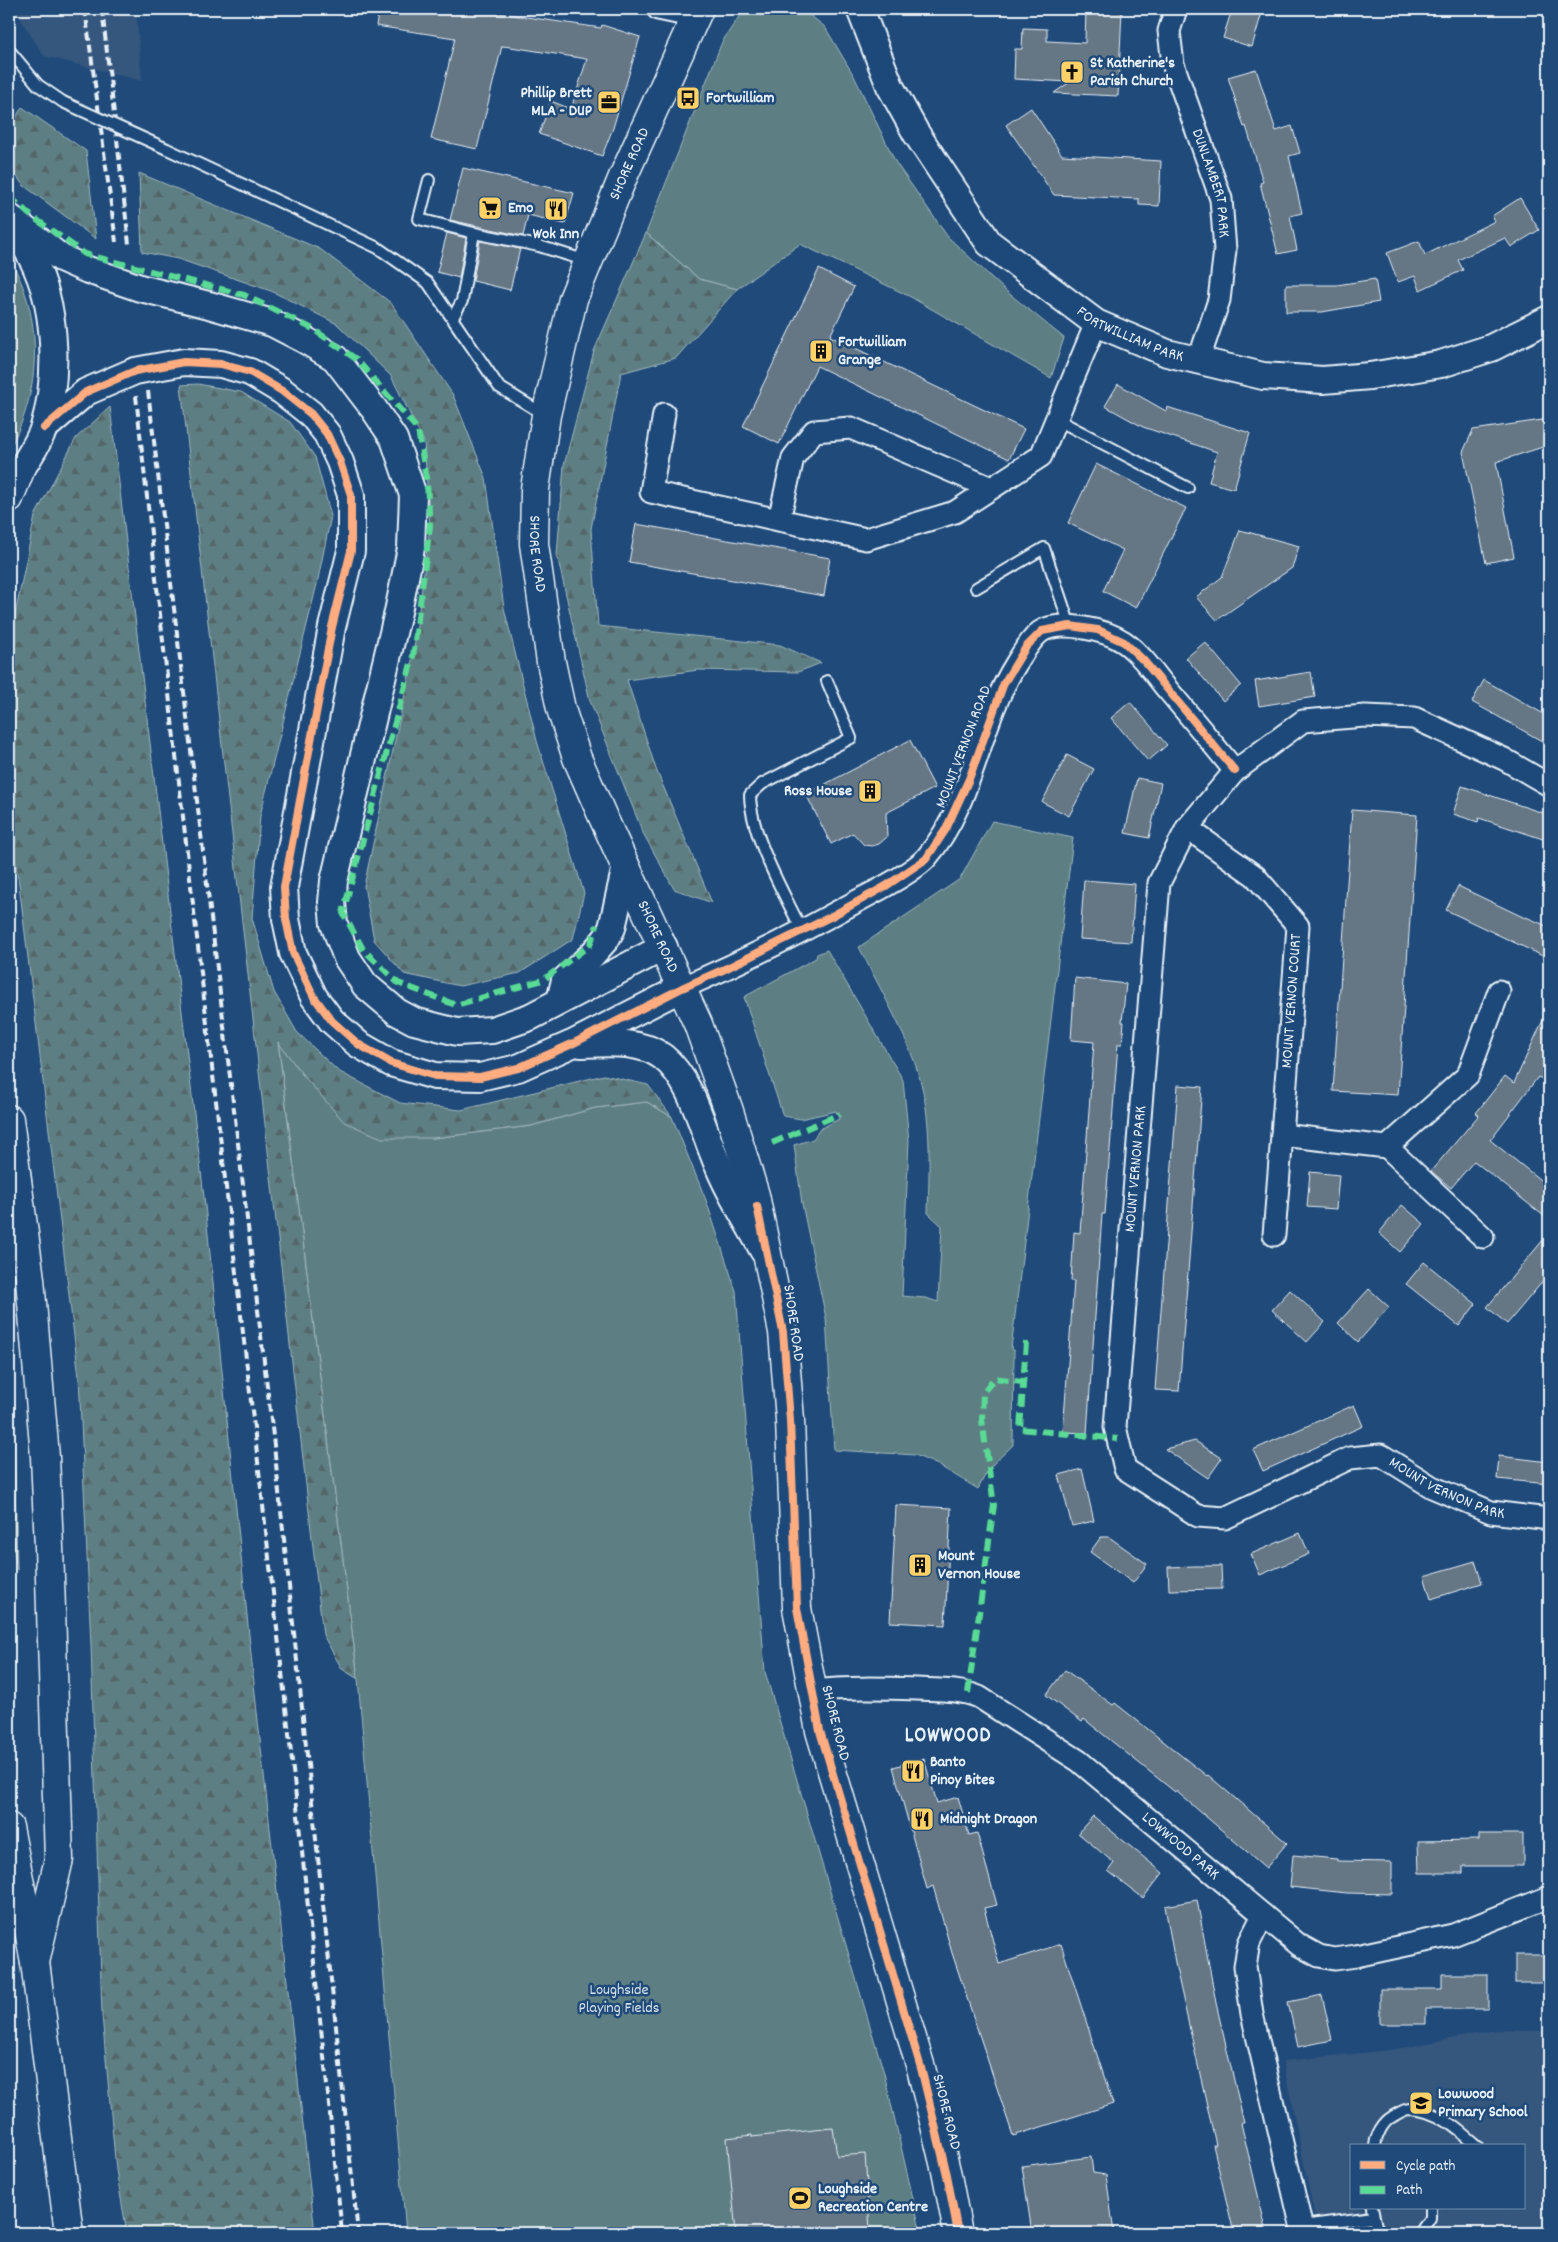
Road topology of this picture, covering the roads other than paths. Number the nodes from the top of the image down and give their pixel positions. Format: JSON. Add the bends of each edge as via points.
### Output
{"nodes":[{"id":1,"x":658,"y":9,"type":"edge"},
{"id":2,"x":860,"y":9,"type":"edge"},
{"id":3,"x":1176,"y":9,"type":"edge"},
{"id":4,"x":697,"y":13,"type":"edge"},
{"id":5,"x":9,"y":50,"type":"edge"},
{"id":6,"x":429,"y":180,"type":"dead end"},
{"id":7,"x":9,"y":218,"type":"edge"},
{"id":8,"x":474,"y":233,"type":"junction"},
{"id":9,"x":588,"y":261,"type":"junction"},
{"id":10,"x":452,"y":318,"type":"junction"},
{"id":11,"x":1549,"y":319,"type":"edge"},
{"id":12,"x":1096,"y":323,"type":"junction"},
{"id":13,"x":1199,"y":360,"type":"junction"},
{"id":14,"x":664,"y":414,"type":"dead end"},
{"id":15,"x":546,"y":415,"type":"junction"},
{"id":16,"x":1056,"y":419,"type":"junction"},
{"id":17,"x":44,"y":428,"type":"junction"},
{"id":18,"x":12,"y":486,"type":"edge"},
{"id":19,"x":991,"y":488,"type":"junction"},
{"id":20,"x":1188,"y":488,"type":"dead end"},
{"id":21,"x":779,"y":520,"type":"junction"},
{"id":22,"x":976,"y":588,"type":"dead end"},
{"id":23,"x":1070,"y":626,"type":"junction"},
{"id":24,"x":827,"y":682,"type":"dead end"},
{"id":25,"x":1235,"y":771,"type":"junction"},
{"id":26,"x":1549,"y":785,"type":"edge"},
{"id":27,"x":1187,"y":828,"type":"junction"},
{"id":28,"x":626,"y":866,"type":"junction"},
{"id":29,"x":802,"y":931,"type":"junction"},
{"id":30,"x":664,"y":947,"type":"junction"},
{"id":31,"x":682,"y":988,"type":"junction"},
{"id":32,"x":1499,"y":991,"type":"dead end"},
{"id":33,"x":560,"y":1001,"type":"junction"},
{"id":34,"x":572,"y":1044,"type":"junction"},
{"id":35,"x":9,"y":1120,"type":"edge"},
{"id":36,"x":1282,"y":1135,"type":"junction"},
{"id":37,"x":1387,"y":1147,"type":"junction"},
{"id":38,"x":1274,"y":1234,"type":"dead end"},
{"id":39,"x":1482,"y":1237,"type":"dead end"},
{"id":40,"x":771,"y":1267,"type":"junction"},
{"id":41,"x":1549,"y":1519,"type":"edge"},
{"id":42,"x":812,"y":1691,"type":"junction"},
{"id":43,"x":9,"y":1827,"type":"edge"},
{"id":44,"x":1549,"y":1897,"type":"edge"},
{"id":45,"x":1263,"y":1915,"type":"junction"},
{"id":46,"x":35,"y":1962,"type":"junction"},
{"id":47,"x":1376,"y":2144,"type":"edge"},
{"id":48,"x":1475,"y":2144,"type":"edge"},
{"id":49,"x":1430,"y":2210,"type":"edge"},
{"id":50,"x":1372,"y":2212,"type":"edge"},
{"id":51,"x":1302,"y":2230,"type":"edge"},
{"id":52,"x":70,"y":2233,"type":"edge"},
{"id":53,"x":958,"y":2233,"type":"edge"},
{"id":54,"x":1382,"y":2233,"type":"edge"},
{"id":55,"x":1420,"y":2233,"type":"edge"}],
"edges":[{"from":1,"to":4,"type":"street"},
{"from":2,"to":12,"type":"street","name":"FORTWILLIAM PARK","via":[[890,86],[916,133],[989,243]]},
{"from":3,"to":13,"type":"street","name":"DUNLAMBERT PARK","via":[[1169,31],[1173,64],[1221,199],[1225,250],[1219,300]]},
{"from":4,"to":9,"type":"main road","name":"SHORE ROAD"},
{"from":5,"to":10,"type":"lane","bridge":true,"via":[[38,85],[62,102],[378,248],[428,283]]},
{"from":6,"to":8,"type":"lane","via":[[419,219]]},
{"from":7,"to":17,"type":"street","via":[[37,269],[49,306],[53,355]]},
{"from":7,"to":33,"type":"street","via":[[61,258],[88,270],[140,288],[272,322],[335,358],[374,409],[394,438],[413,495],[411,548],[334,881],[334,924],[347,958],[365,985],[397,1012],[414,1021],[457,1032],[492,1030],[530,1017]]},
{"from":8,"to":9,"type":"lane","via":[[539,246]]},
{"from":8,"to":10,"type":"lane","via":[[462,301]]},
{"from":9,"to":15,"type":"main road","name":"SHORE ROAD","via":[[574,299]]},
{"from":10,"to":15,"type":"lane","via":[[499,387]]},
{"from":11,"to":13,"type":"street","name":"FORTWILLIAM PARK","via":[[1491,348],[1441,364],[1370,376],[1323,380],[1263,376]]},
{"from":12,"to":13,"type":"street","name":"FORTWILLIAM PARK","via":[[1167,353]]},
{"from":12,"to":16,"type":"street"},
{"from":14,"to":21,"type":"street","via":[[650,492]]},
{"from":15,"to":28,"type":"main road","name":"SHORE ROAD","via":[[535,489],[534,544],[551,662],[560,709],[577,758]]},
{"from":16,"to":19,"type":"street","via":[[1041,456]]},
{"from":16,"to":20,"type":"lane"},
{"from":17,"to":18,"type":"street"},
{"from":17,"to":34,"type":"street","via":[[86,392],[135,371],[184,362],[221,364],[250,372],[311,414],[327,434],[340,462],[351,495],[352,515],[351,552],[332,626],[284,887],[286,919],[300,972],[332,1022],[358,1044],[391,1062],[435,1076],[480,1077],[518,1068]]},
{"from":19,"to":21,"type":"street","via":[[955,512],[866,539]]},
{"from":19,"to":21,"type":"street","via":[[850,428],[814,431],[792,458]]},
{"from":22,"to":23,"type":"lane","via":[[1044,548]]},
{"from":23,"to":25,"type":"street","name":"MOUNT VERNON ROAD","via":[[1098,630],[1124,642],[1144,661]]},
{"from":23,"to":29,"type":"street","name":"MOUNT VERNON ROAD","via":[[1042,631],[1026,648],[1008,676],[969,779],[946,829],[926,859],[886,886]]},
{"from":24,"to":29,"type":"lane","via":[[850,738],[762,784],[750,795],[750,810],[759,838]]},
{"from":25,"to":26,"type":"street","name":"MOUNT VERNON PARK","via":[[1303,721],[1375,716],[1414,718],[1504,759]]},
{"from":25,"to":27,"type":"street","name":"MOUNT VERNON PARK"},
{"from":27,"to":36,"type":"street","name":"MOUNT VERNON COURT","via":[[1255,876],[1298,926]]},
{"from":27,"to":41,"type":"street","name":"MOUNT VERNON PARK","via":[[1159,883],[1116,1427],[1125,1469],[1198,1516],[1225,1518],[1350,1458],[1381,1455],[1432,1486],[1491,1512]]},
{"from":28,"to":30,"type":"main road","name":"SHORE ROAD"},
{"from":28,"to":33,"type":"street","via":[[612,928],[591,956],[565,980]]},
{"from":29,"to":31,"type":"street","name":"MOUNT VERNON ROAD"},
{"from":30,"to":31,"type":"main road","name":"SHORE ROAD"},
{"from":30,"to":33,"type":"street"},
{"from":31,"to":34,"type":"street"},
{"from":31,"to":40,"type":"main road","name":"SHORE ROAD","via":[[729,1111],[755,1195]]},
{"from":32,"to":37,"type":"street","via":[[1468,1075]]},
{"from":34,"to":40,"type":"street","via":[[637,1046],[662,1056],[682,1079],[718,1166]]},
{"from":35,"to":46,"type":"main road","via":[[30,1279],[46,1457],[59,1859]]},
{"from":36,"to":37,"type":"street"},
{"from":36,"to":38,"type":"street","name":"MOUNT VERNON COURT"},
{"from":37,"to":39,"type":"street"},
{"from":40,"to":42,"type":"main road","name":"SHORE ROAD","via":[[783,1332],[790,1420],[797,1608]]},
{"from":42,"to":45,"type":"street","name":"LOWWOOD PARK","via":[[900,1688],[952,1691],[978,1697],[1079,1761]]},
{"from":42,"to":53,"type":"main road","name":"SHORE ROAD","via":[[820,1731],[921,2068]]},
{"from":43,"to":46,"type":"main road"},
{"from":44,"to":45,"type":"street","name":"LOWWOOD PARK","via":[[1452,1936],[1335,1959],[1319,1956],[1299,1945]]},
{"from":45,"to":51,"type":"street","via":[[1249,1943],[1245,1966],[1252,2014]]},
{"from":46,"to":52,"type":"main road"},
{"from":47,"to":48,"type":"lane","via":[[1386,2120],[1408,2109],[1429,2113],[1454,2125]]},
{"from":49,"to":55,"type":"lane","via":[[1430,2218]]},
{"from":50,"to":51,"type":"lane"},
{"from":50,"to":54,"type":"lane"}]}
